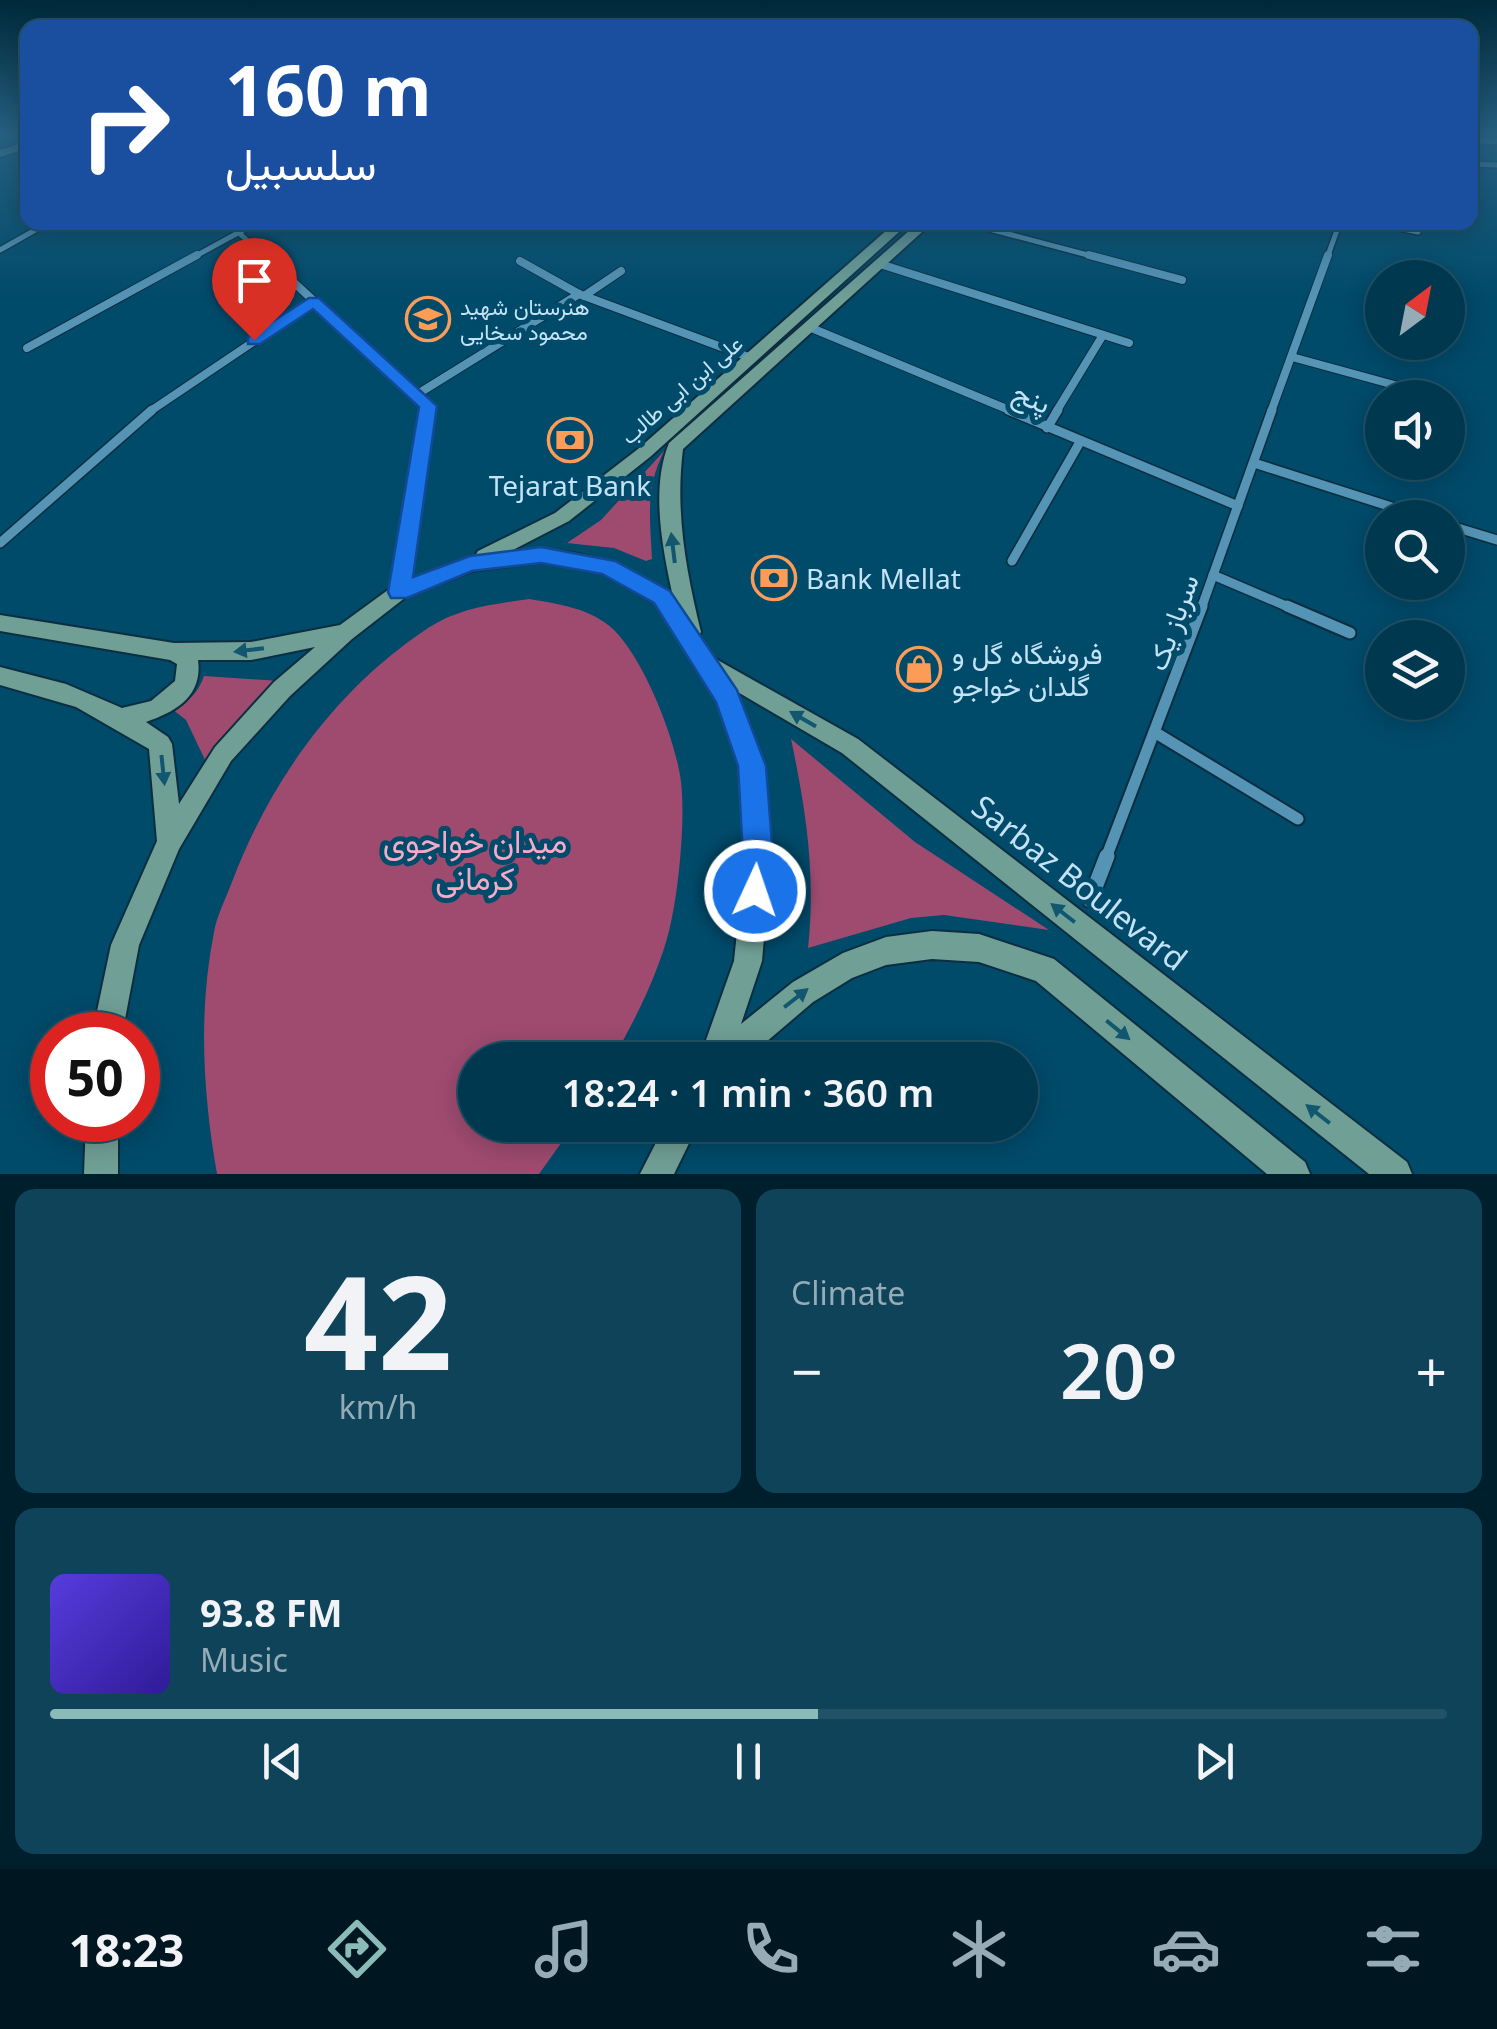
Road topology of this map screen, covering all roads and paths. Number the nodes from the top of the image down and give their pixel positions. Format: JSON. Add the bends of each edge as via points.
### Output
{"nodes":[{"id":1,"x":35,"y":230,"type":"edge"},
{"id":2,"x":895,"y":230,"type":"edge"},
{"id":3,"x":918,"y":230,"type":"edge"},
{"id":4,"x":993,"y":230,"type":"edge"},
{"id":5,"x":1337,"y":230,"type":"edge"},
{"id":6,"x":1408,"y":230,"type":"edge"},
{"id":7,"x":238,"y":231,"type":"joint"},
{"id":8,"x":1418,"y":232,"type":"dead end"},
{"id":9,"x":0,"y":250,"type":"edge"},
{"id":10,"x":520,"y":260,"type":"dead end"},
{"id":11,"x":880,"y":264,"type":"junction"},
{"id":12,"x":621,"y":271,"type":"dead end"},
{"id":13,"x":1182,"y":280,"type":"dead end"},
{"id":14,"x":582,"y":295,"type":"junction"},
{"id":15,"x":314,"y":302,"type":"junction"},
{"id":16,"x":809,"y":327,"type":"junction"},
{"id":17,"x":1103,"y":335,"type":"junction"},
{"id":18,"x":1129,"y":343,"type":"dead end"},
{"id":19,"x":27,"y":348,"type":"dead end"},
{"id":20,"x":751,"y":358,"type":"junction"},
{"id":21,"x":1292,"y":358,"type":"junction"},
{"id":22,"x":1375,"y":380,"type":"edge"},
{"id":23,"x":416,"y":395,"type":"junction"},
{"id":24,"x":1047,"y":428,"type":"junction"},
{"id":25,"x":1080,"y":442,"type":"junction"},
{"id":26,"x":1254,"y":463,"type":"junction"},
{"id":27,"x":1370,"y":500,"type":"edge"},
{"id":28,"x":1238,"y":506,"type":"junction"},
{"id":29,"x":1465,"y":530,"type":"edge"},
{"id":30,"x":1497,"y":540,"type":"edge"},
{"id":31,"x":0,"y":543,"type":"edge"},
{"id":32,"x":1012,"y":560,"type":"dead end"},
{"id":33,"x":470,"y":564,"type":"junction"},
{"id":34,"x":1213,"y":575,"type":"junction"},
{"id":35,"x":399,"y":592,"type":"junction"},
{"id":36,"x":0,"y":623,"type":"edge"},
{"id":37,"x":345,"y":633,"type":"junction"},
{"id":38,"x":1350,"y":633,"type":"dead end"},
{"id":39,"x":174,"y":652,"type":"junction"},
{"id":40,"x":701,"y":654,"type":"junction"},
{"id":41,"x":0,"y":676,"type":"edge"},
{"id":42,"x":122,"y":718,"type":"junction"},
{"id":43,"x":1156,"y":733,"type":"junction"},
{"id":44,"x":1298,"y":820,"type":"dead end"},
{"id":45,"x":170,"y":842,"type":"junction"},
{"id":46,"x":1090,"y":900,"type":"dead end"},
{"id":47,"x":111,"y":1012,"type":"edge"},
{"id":48,"x":723,"y":1042,"type":"edge"},
{"id":49,"x":740,"y":1042,"type":"edge"},
{"id":50,"x":102,"y":1142,"type":"edge"},
{"id":51,"x":674,"y":1142,"type":"edge"},
{"id":52,"x":101,"y":1174,"type":"edge"},
{"id":53,"x":658,"y":1174,"type":"edge"},
{"id":54,"x":1293,"y":1174,"type":"edge"},
{"id":55,"x":1395,"y":1174,"type":"edge"}],
"edges":[{"from":1,"to":9,"type":"street"},
{"from":2,"to":20,"type":"main road","name":"علی ابن ابی طالب"},
{"from":3,"to":11,"type":"main road","name":"علی ابن ابی طالب"},
{"from":4,"to":13,"type":"street"},
{"from":5,"to":21,"type":"street","name":"سرباز یک"},
{"from":6,"to":8,"type":"street"},
{"from":7,"to":15,"type":"street"},
{"from":7,"to":19,"type":"street"},
{"from":10,"to":14,"type":"street"},
{"from":11,"to":16,"type":"main road","name":"علی ابن ابی طالب"},
{"from":11,"to":17,"type":"street"},
{"from":12,"to":14,"type":"street"},
{"from":14,"to":20,"type":"street"},
{"from":14,"to":23,"type":"street"},
{"from":15,"to":23,"type":"street"},
{"from":15,"to":31,"type":"street","via":[[164,399]]},
{"from":16,"to":24,"type":"street","name":"پنج"},
{"from":40,"to":16,"type":"main road","name":"علی ابن ابی طالب","one_way":true,"via":[[672,554],[675,447]]},
{"from":17,"to":18,"type":"street"},
{"from":17,"to":24,"type":"street"},
{"from":20,"to":33,"type":"main road","name":"علی ابن ابی طالب","via":[[562,518]]},
{"from":21,"to":22,"type":"street"},
{"from":21,"to":26,"type":"street","name":"سرباز یک"},
{"from":23,"to":35,"type":"street","via":[[428,406]]},
{"from":24,"to":25,"type":"street","name":"پنج"},
{"from":25,"to":28,"type":"street","name":"پنج"},
{"from":25,"to":32,"type":"street"},
{"from":26,"to":27,"type":"street"},
{"from":26,"to":28,"type":"street","name":"سرباز یک"},
{"from":28,"to":34,"type":"street","name":"سرباز یک"},
{"from":29,"to":30,"type":"street"},
{"from":33,"to":35,"type":"main road"},
{"from":33,"to":40,"type":"main road","via":[[541,555],[607,566],[662,597]]},
{"from":34,"to":38,"type":"street"},
{"from":34,"to":43,"type":"street","name":"سرباز یک"},
{"from":35,"to":37,"type":"main road"},
{"from":36,"to":39,"type":"main road"},
{"from":37,"to":39,"type":"main road","one_way":true,"via":[[252,651]]},
{"from":37,"to":45,"type":"main road","via":[[223,754]]},
{"from":39,"to":42,"type":"main road","via":[[191,672],[184,689],[156,710]]},
{"from":40,"to":48,"type":"main road","via":[[728,698],[752,766],[758,856],[748,961]]},
{"from":55,"to":40,"type":"main road","name":"Sarbaz Boulevard","one_way":true,"via":[[850,746]]},
{"from":41,"to":42,"type":"main road","via":[[67,691]]},
{"from":42,"to":45,"type":"main road","one_way":true,"via":[[160,744]]},
{"from":43,"to":44,"type":"street"},
{"from":43,"to":46,"type":"street","name":"سرباز یک"},
{"from":45,"to":47,"type":"main road","via":[[124,944]]},
{"from":49,"to":54,"type":"main road","one_way":true,"via":[[843,967],[917,946],[979,948],[1044,969]]},
{"from":50,"to":52,"type":"main road"},
{"from":51,"to":53,"type":"main road"}]}
